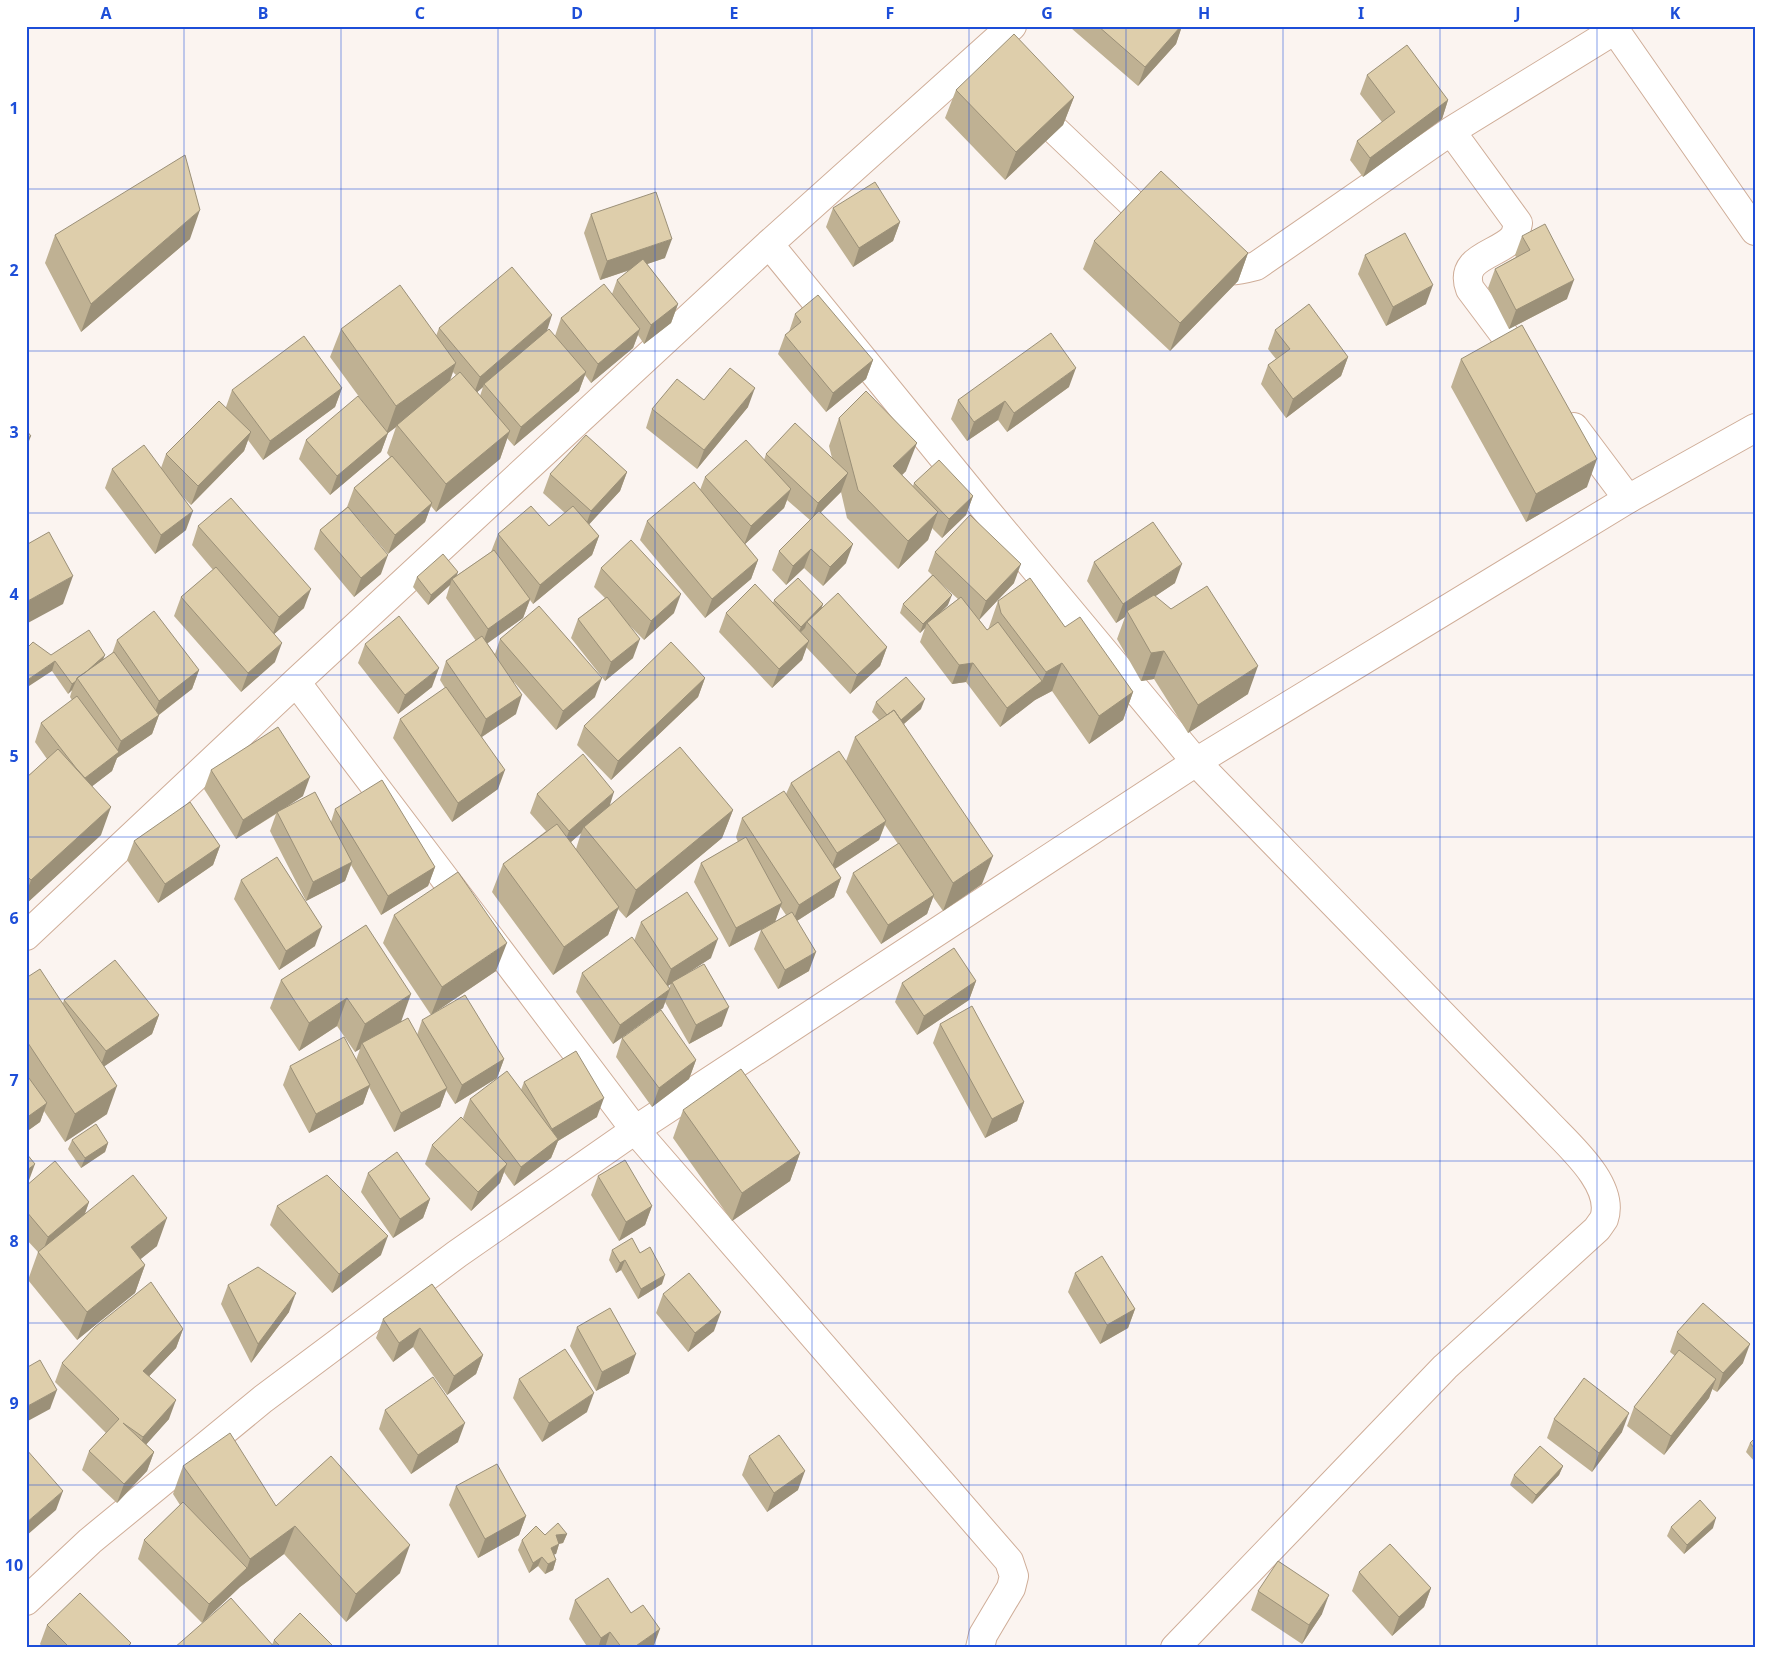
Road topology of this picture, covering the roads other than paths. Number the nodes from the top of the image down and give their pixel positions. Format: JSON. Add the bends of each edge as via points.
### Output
{"nodes":[{"id":1,"x":1012,"y":26,"type":"edge"},
{"id":2,"x":1618,"y":28,"type":"edge"},
{"id":3,"x":978,"y":57,"type":"junction"},
{"id":4,"x":1451,"y":131,"type":"junction"},
{"id":5,"x":1755,"y":231,"type":"edge"},
{"id":6,"x":769,"y":244,"type":"junction"},
{"id":7,"x":1540,"y":382,"type":"edge"},
{"id":8,"x":1557,"y":405,"type":"edge"},
{"id":9,"x":1755,"y":428,"type":"edge"},
{"id":10,"x":1628,"y":499,"type":"junction"},
{"id":11,"x":296,"y":682,"type":"junction"},
{"id":12,"x":1196,"y":762,"type":"junction"},
{"id":13,"x":26,"y":936,"type":"edge"},
{"id":14,"x":635,"y":1130,"type":"junction"},
{"id":15,"x":26,"y":1601,"type":"edge"},
{"id":16,"x":980,"y":1648,"type":"edge"},
{"id":17,"x":1174,"y":1648,"type":"edge"}],
"edges":[{"from":1,"to":3,"type":"street"},
{"from":2,"to":4,"type":"street"},
{"from":2,"to":5,"type":"street"},
{"from":3,"to":4,"type":"street","via":[[1182,250],[1211,267],[1231,272],[1256,266]]},
{"from":3,"to":6,"type":"street"},
{"from":4,"to":7,"type":"street","via":[[1518,223],[1513,238],[1470,268],[1467,283]]},
{"from":6,"to":11,"type":"street"},
{"from":6,"to":12,"type":"street"},
{"from":8,"to":10,"type":"street"},
{"from":9,"to":10,"type":"street"},
{"from":10,"to":12,"type":"street"},
{"from":11,"to":13,"type":"street"},
{"from":11,"to":14,"type":"street"},
{"from":12,"to":14,"type":"street"},
{"from":12,"to":17,"type":"street","via":[[1593,1172],[1603,1191],[1605,1206],[1604,1220],[1597,1229],[1446,1367]]},
{"from":14,"to":15,"type":"street","via":[[457,1254],[263,1399],[90,1541]]},
{"from":14,"to":16,"type":"street","via":[[1009,1561],[1014,1576],[1011,1588],[983,1635]]}]}
